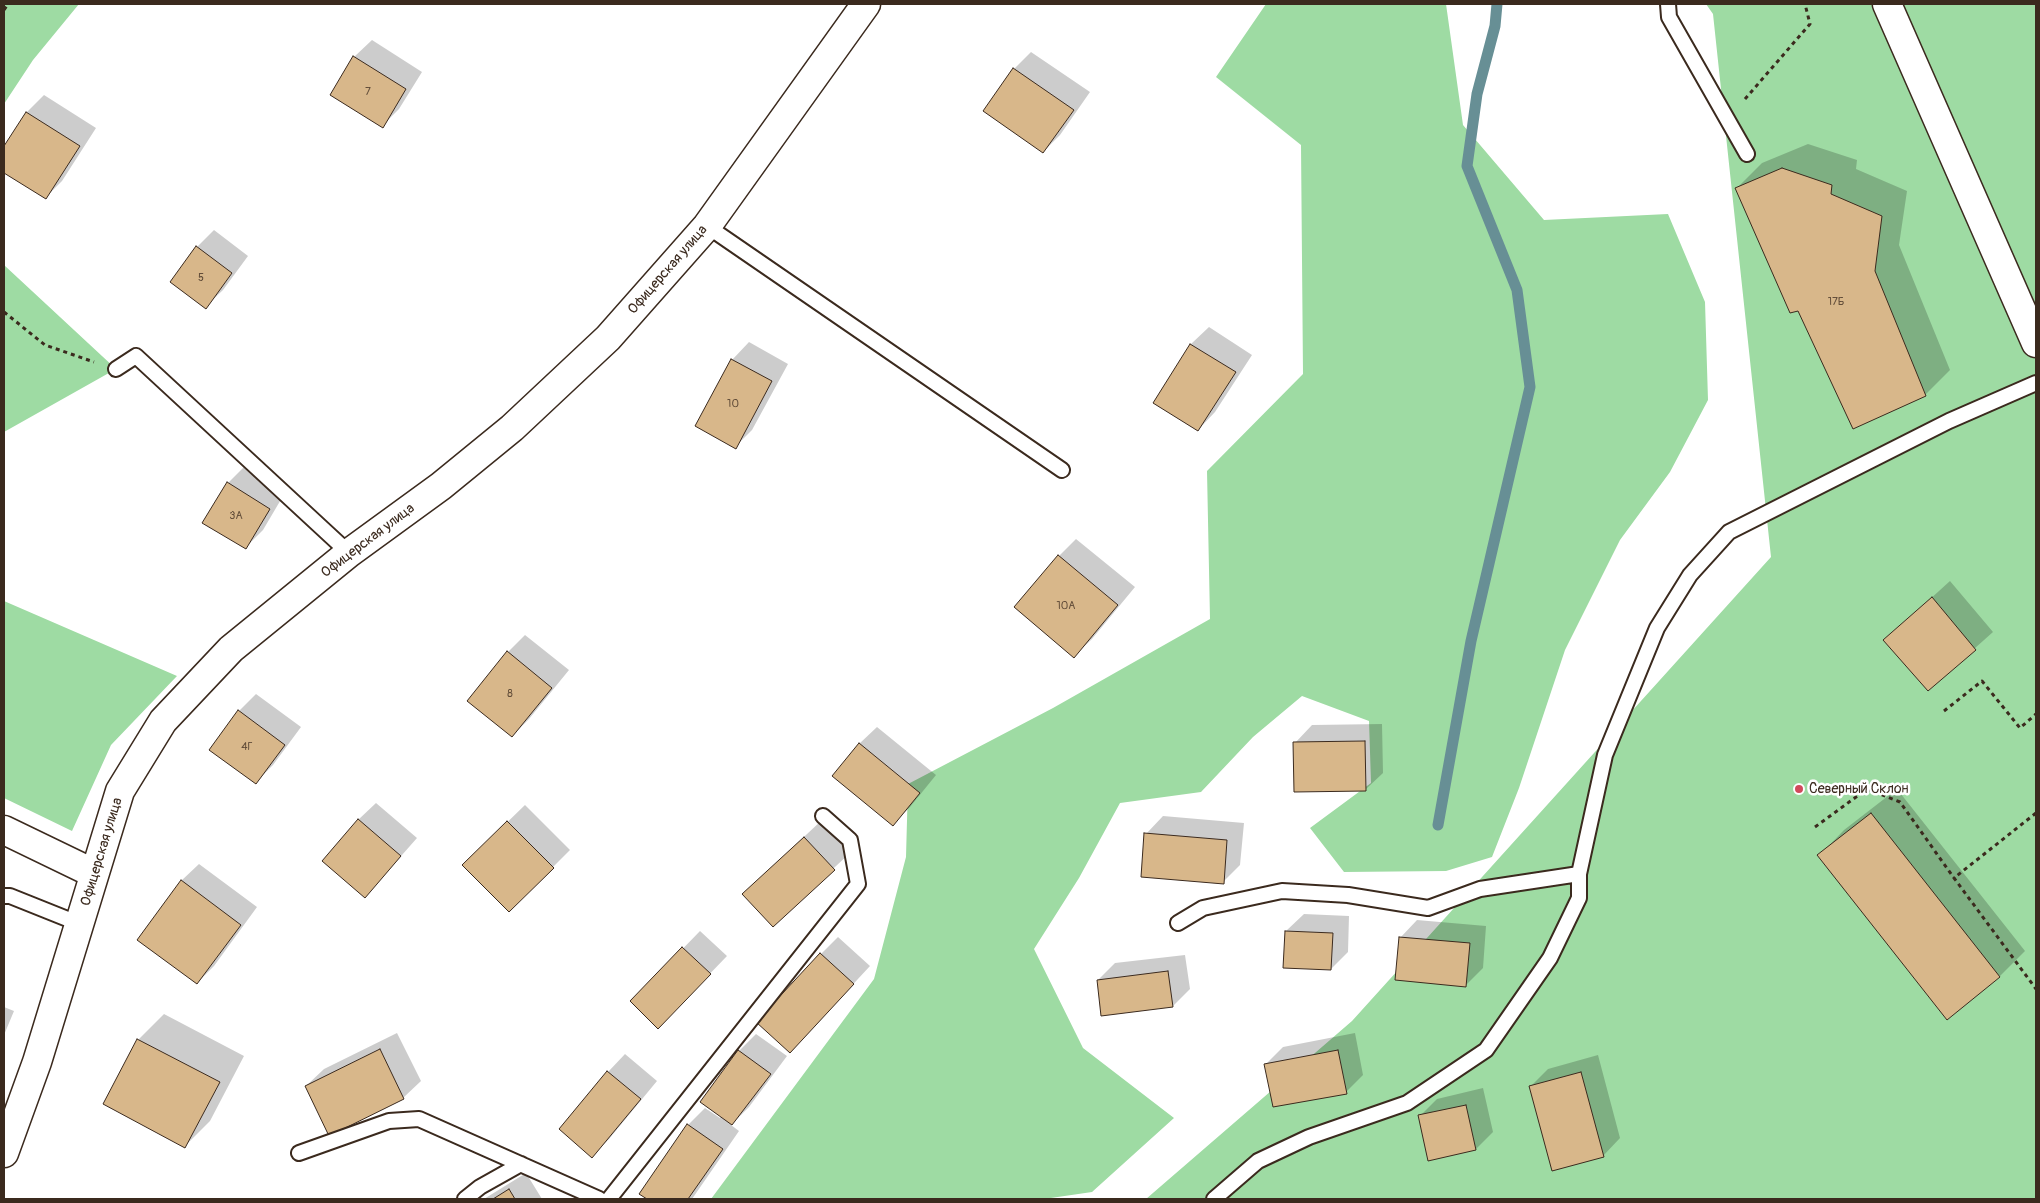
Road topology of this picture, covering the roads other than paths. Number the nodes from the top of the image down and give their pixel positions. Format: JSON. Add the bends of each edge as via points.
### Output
{"nodes":[{"id":1,"x":866,"y":4,"type":"edge"},
{"id":2,"x":1668,"y":4,"type":"edge"},
{"id":3,"x":1887,"y":4,"type":"edge"},
{"id":4,"x":1747,"y":154,"type":"dead end"},
{"id":5,"x":707,"y":226,"type":"junction"},
{"id":6,"x":2036,"y":343,"type":"edge"},
{"id":7,"x":116,"y":369,"type":"road end"},
{"id":8,"x":2036,"y":383,"type":"edge"},
{"id":9,"x":1062,"y":470,"type":"dead end"},
{"id":10,"x":349,"y":553,"type":"junction"},
{"id":11,"x":823,"y":816,"type":"dead end"},
{"id":12,"x":4,"y":830,"type":"edge"},
{"id":13,"x":94,"y":873,"type":"junction"},
{"id":14,"x":1579,"y":874,"type":"junction"},
{"id":15,"x":4,"y":896,"type":"edge"},
{"id":16,"x":1178,"y":923,"type":"dead end"},
{"id":17,"x":80,"y":924,"type":"junction"},
{"id":18,"x":4,"y":1153,"type":"edge"},
{"id":19,"x":299,"y":1153,"type":"dead end"},
{"id":20,"x":521,"y":1164,"type":"junction"},
{"id":21,"x":465,"y":1199,"type":"edge"},
{"id":22,"x":599,"y":1199,"type":"edge"},
{"id":23,"x":609,"y":1199,"type":"edge"},
{"id":24,"x":1214,"y":1199,"type":"edge"}],
"edges":[{"from":1,"to":5,"type":"street","name":"Офицерская улица"},
{"from":2,"to":4,"type":"lane","via":[[1669,17]]},
{"from":3,"to":6,"type":"street"},
{"from":5,"to":9,"type":"lane"},
{"from":5,"to":10,"type":"street","name":"Офицерская улица","via":[[608,338],[512,428],[441,486]]},
{"from":7,"to":10,"type":"lane","via":[[136,356]]},
{"from":8,"to":14,"type":"lane","via":[[1949,420],[1729,532],[1690,575],[1657,628],[1605,755]]},
{"from":10,"to":13,"type":"street","name":"Офицерская улица","via":[[231,649],[163,720],[120,791]]},
{"from":11,"to":23,"type":"lane","via":[[850,840],[858,884]]},
{"from":12,"to":13,"type":"street"},
{"from":13,"to":17,"type":"street","name":"Офицерская улица"},
{"from":14,"to":16,"type":"lane","via":[[1480,889],[1428,908],[1348,896],[1282,891],[1203,908]]},
{"from":14,"to":24,"type":"lane","via":[[1579,898],[1550,958],[1486,1050],[1406,1103],[1308,1137],[1258,1161]]},
{"from":15,"to":17,"type":"lane"},
{"from":17,"to":18,"type":"street","name":"Офицерская улица","via":[[37,1062]]},
{"from":19,"to":20,"type":"lane","via":[[389,1121],[418,1119]]},
{"from":20,"to":21,"type":"lane"},
{"from":20,"to":22,"type":"lane"}]}
